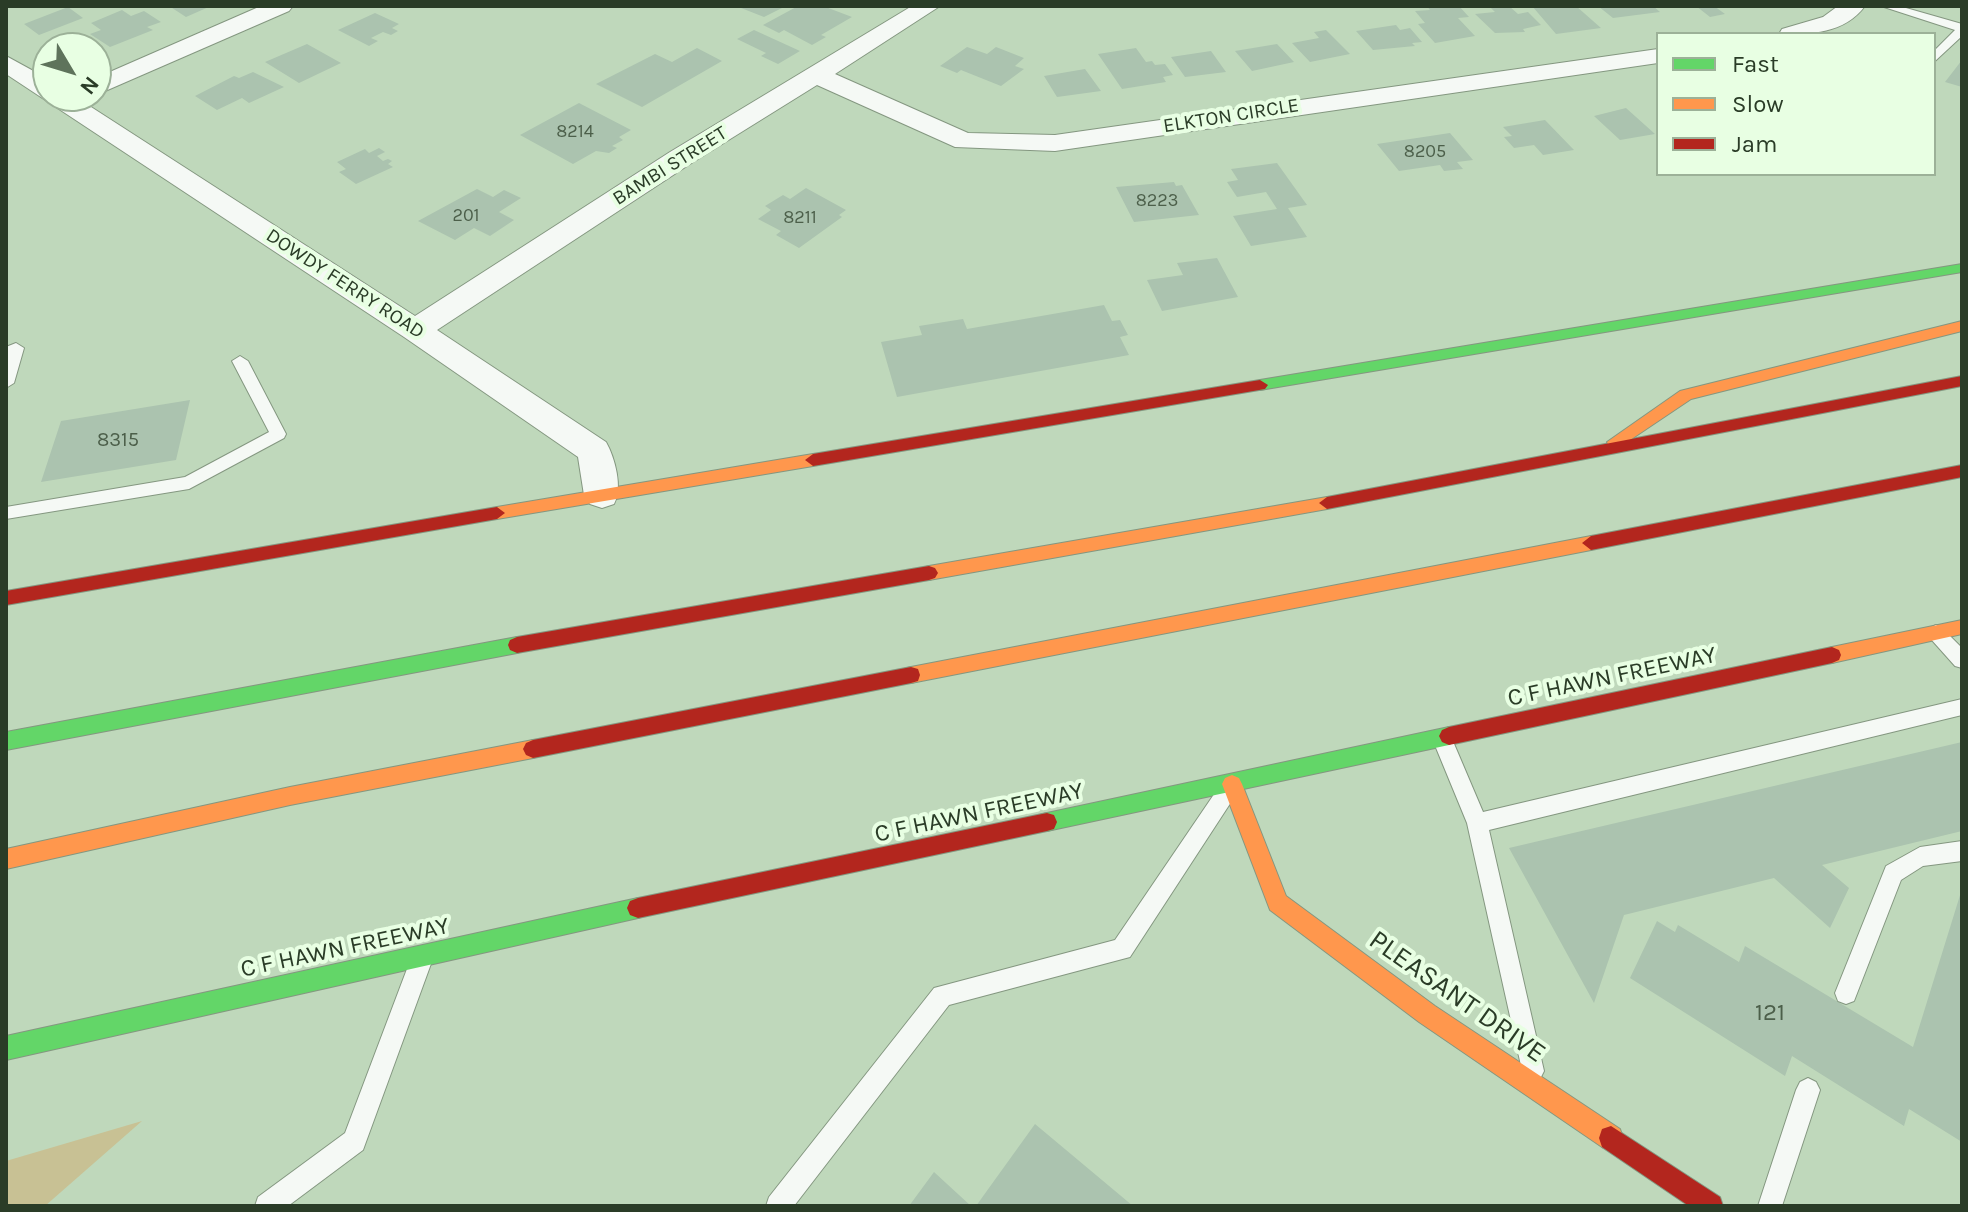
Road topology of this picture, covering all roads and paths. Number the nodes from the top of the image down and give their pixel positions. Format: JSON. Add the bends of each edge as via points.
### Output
{"nodes":[{"id":1,"x":281,"y":6,"type":"edge"},
{"id":2,"x":928,"y":6,"type":"edge"},
{"id":3,"x":1853,"y":6,"type":"edge"},
{"id":4,"x":1887,"y":6,"type":"edge"},
{"id":5,"x":1962,"y":28,"type":"edge"},
{"id":6,"x":1798,"y":32,"type":"edge"},
{"id":7,"x":1656,"y":56,"type":"edge"},
{"id":8,"x":1936,"y":56,"type":"edge"},
{"id":9,"x":6,"y":63,"type":"edge"},
{"id":10,"x":816,"y":75,"type":"junction"},
{"id":11,"x":32,"y":78,"type":"edge"},
{"id":12,"x":112,"y":80,"type":"edge"},
{"id":13,"x":86,"y":112,"type":"edge"},
{"id":14,"x":1962,"y":268,"type":"edge"},
{"id":15,"x":1962,"y":326,"type":"edge"},
{"id":16,"x":415,"y":330,"type":"junction"},
{"id":17,"x":6,"y":353,"type":"edge"},
{"id":18,"x":240,"y":361,"type":"dead end"},
{"id":19,"x":1962,"y":381,"type":"edge"},
{"id":20,"x":6,"y":383,"type":"edge"},
{"id":21,"x":1599,"y":453,"type":"junction"},
{"id":22,"x":1962,"y":471,"type":"edge"},
{"id":23,"x":1890,"y":485,"type":"junction"},
{"id":24,"x":1962,"y":486,"type":"edge"},
{"id":25,"x":602,"y":495,"type":"junction"},
{"id":26,"x":6,"y":513,"type":"edge"},
{"id":27,"x":6,"y":598,"type":"edge"},
{"id":28,"x":1962,"y":627,"type":"edge"},
{"id":29,"x":1936,"y":633,"type":"junction"},
{"id":30,"x":1962,"y":660,"type":"edge"},
{"id":31,"x":1962,"y":707,"type":"edge"},
{"id":32,"x":1442,"y":738,"type":"junction"},
{"id":33,"x":6,"y":741,"type":"edge"},
{"id":34,"x":1232,"y":784,"type":"junction"},
{"id":35,"x":1477,"y":823,"type":"junction"},
{"id":36,"x":1962,"y":851,"type":"edge"},
{"id":37,"x":6,"y":859,"type":"edge"},
{"id":38,"x":424,"y":954,"type":"junction"},
{"id":39,"x":1846,"y":993,"type":"dead end"},
{"id":40,"x":6,"y":1048,"type":"edge"},
{"id":41,"x":1536,"y":1088,"type":"junction"},
{"id":42,"x":1808,"y":1090,"type":"dead end"},
{"id":43,"x":267,"y":1206,"type":"edge"},
{"id":44,"x":778,"y":1206,"type":"edge"},
{"id":45,"x":1711,"y":1206,"type":"edge"},
{"id":46,"x":1770,"y":1206,"type":"edge"}],
"edges":[{"from":1,"to":12,"type":"street"},
{"from":2,"to":10,"type":"street","name":"BAMBI STREET"},
{"from":3,"to":6,"type":"street","via":[[1831,22]]},
{"from":4,"to":5,"type":"lane"},
{"from":5,"to":8,"type":"lane"},
{"from":7,"to":10,"type":"street","name":"ELKTON CIRCLE","via":[[1055,143],[964,141]]},
{"from":9,"to":11,"type":"street","name":"DOWDY FERRY ROAD"},
{"from":10,"to":16,"type":"street","name":"BAMBI STREET"},
{"from":13,"to":16,"type":"street","name":"DOWDY FERRY ROAD"},
{"from":14,"to":25,"type":"main road"},
{"from":15,"to":21,"type":"main road","via":[[1686,395]]},
{"from":16,"to":25,"type":"street","name":"DOWDY FERRY ROAD","via":[[594,451]]},
{"from":17,"to":20,"type":"lane","via":[[16,348]]},
{"from":18,"to":26,"type":"lane","via":[[278,434],[189,483]]},
{"from":19,"to":21,"type":"main road"},
{"from":21,"to":33,"type":"main road"},
{"from":22,"to":23,"type":"main road"},
{"from":23,"to":24,"type":"main road"},
{"from":23,"to":37,"type":"main road","via":[[290,796]]},
{"from":25,"to":27,"type":"main road"},
{"from":28,"to":29,"type":"main road","name":"C F HAWN FREEWAY"},
{"from":29,"to":30,"type":"lane"},
{"from":29,"to":32,"type":"main road","name":"C F HAWN FREEWAY"},
{"from":31,"to":35,"type":"lane"},
{"from":32,"to":34,"type":"main road","name":"C F HAWN FREEWAY"},
{"from":32,"to":35,"type":"lane"},
{"from":34,"to":38,"type":"main road","name":"C F HAWN FREEWAY"},
{"from":34,"to":41,"type":"main road","name":"PLEASANT DRIVE","via":[[1278,903]]},
{"from":34,"to":44,"type":"lane","via":[[1122,949],[942,996]]},
{"from":35,"to":41,"type":"lane"},
{"from":36,"to":39,"type":"lane","via":[[1920,857],[1893,873]]},
{"from":38,"to":40,"type":"main road","name":"C F HAWN FREEWAY"},
{"from":38,"to":43,"type":"lane","via":[[354,1141]]},
{"from":41,"to":45,"type":"main road","name":"PLEASANT DRIVE"},
{"from":42,"to":46,"type":"lane"}]}
